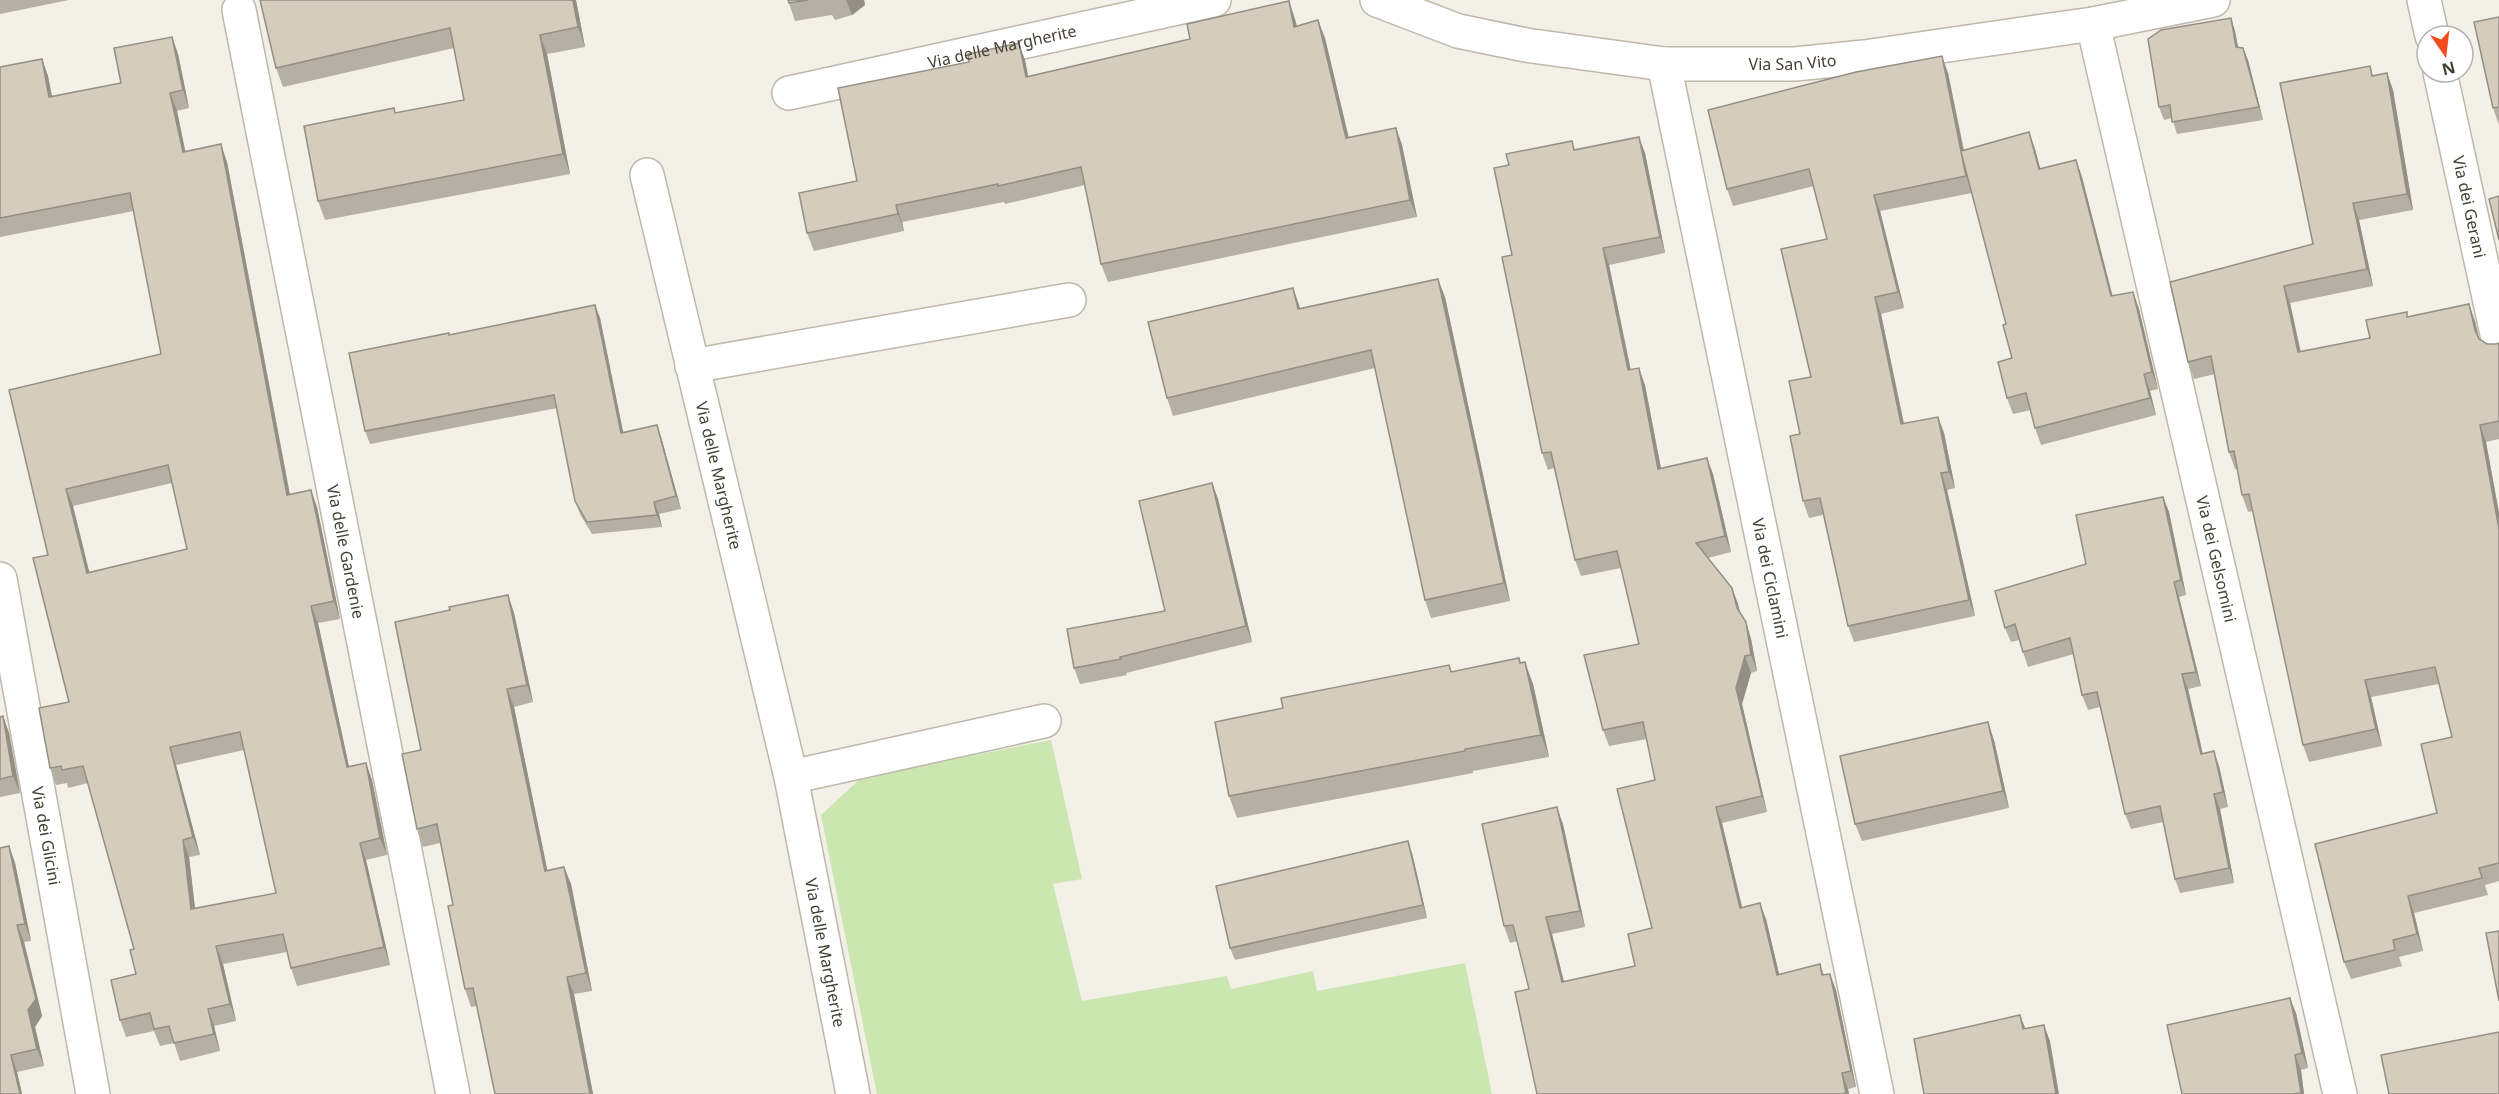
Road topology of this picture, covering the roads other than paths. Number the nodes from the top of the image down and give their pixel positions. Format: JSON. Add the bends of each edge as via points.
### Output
{"nodes":[{"id":1,"x":1214,"y":0,"type":"edge"},
{"id":2,"x":1377,"y":0,"type":"edge"},
{"id":3,"x":2213,"y":0,"type":"edge"},
{"id":4,"x":2424,"y":0,"type":"edge"},
{"id":5,"x":239,"y":10,"type":"dead end"},
{"id":6,"x":2093,"y":24,"type":"junction"},
{"id":7,"x":2429,"y":24,"type":"edge"},
{"id":8,"x":1664,"y":63,"type":"junction"},
{"id":9,"x":2443,"y":84,"type":"edge"},
{"id":10,"x":789,"y":93,"type":"dead end"},
{"id":11,"x":647,"y":175,"type":"dead end"},
{"id":12,"x":1069,"y":300,"type":"dead end"},
{"id":13,"x":2499,"y":343,"type":"edge"},
{"id":14,"x":692,"y":366,"type":"junction"},
{"id":15,"x":0,"y":579,"type":"edge"},
{"id":16,"x":1044,"y":721,"type":"dead end"},
{"id":17,"x":791,"y":777,"type":"junction"},
{"id":18,"x":93,"y":1094,"type":"edge"},
{"id":19,"x":453,"y":1094,"type":"edge"},
{"id":20,"x":852,"y":1094,"type":"edge"},
{"id":21,"x":1877,"y":1094,"type":"edge"},
{"id":22,"x":2340,"y":1094,"type":"edge"}],
"edges":[{"from":1,"to":10,"type":"street","name":"Via delle Margherite"},
{"from":2,"to":8,"type":"street","name":"Via San Vito","via":[[1458,31],[1526,45]]},
{"from":3,"to":6,"type":"street","name":"Via San Vito"},
{"from":4,"to":7,"type":"street"},
{"from":5,"to":19,"type":"street","name":"Via delle Gardenie"},
{"from":6,"to":8,"type":"street","name":"Via San Vito","via":[[1795,64]]},
{"from":6,"to":22,"type":"street","name":"Via dei Gelsomini"},
{"from":8,"to":21,"type":"street","name":"Via dei Ciclamini"},
{"from":9,"to":13,"type":"street","name":"Via dei Gerani"},
{"from":11,"to":14,"type":"street","name":"Via delle Margherite"},
{"from":12,"to":14,"type":"street"},
{"from":14,"to":17,"type":"street","name":"Via delle Margherite"},
{"from":15,"to":18,"type":"street","name":"Via dei Glicini"},
{"from":16,"to":17,"type":"street"},
{"from":17,"to":20,"type":"street","name":"Via delle Margherite"}]}
